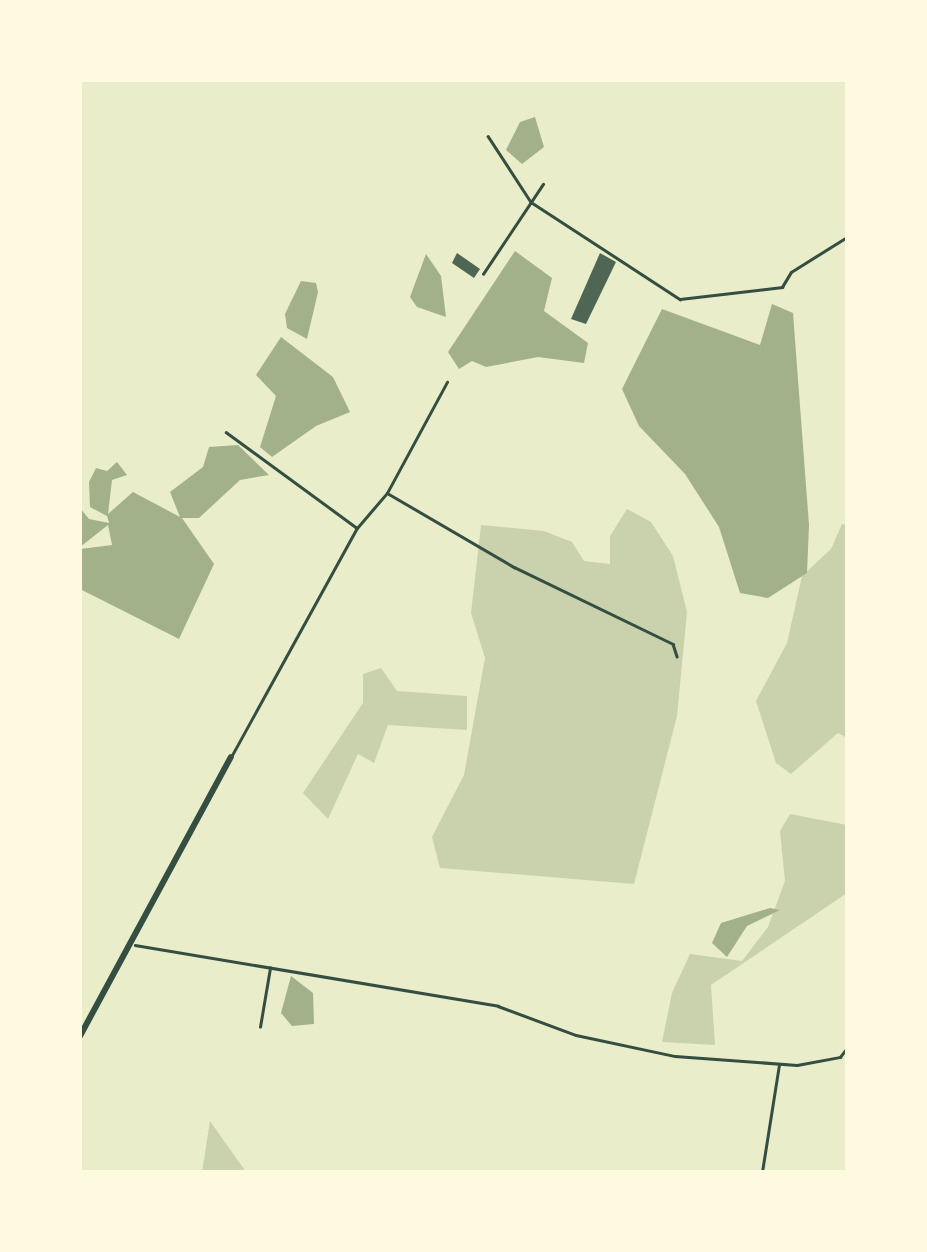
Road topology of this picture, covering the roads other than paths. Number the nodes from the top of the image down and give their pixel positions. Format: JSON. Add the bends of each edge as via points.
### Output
{"nodes":[{"id":1,"x":488,"y":136,"type":"dead end"},
{"id":2,"x":542,"y":184,"type":"dead end"},
{"id":3,"x":531,"y":202,"type":"junction"},
{"id":4,"x":847,"y":237,"type":"edge"},
{"id":5,"x":483,"y":274,"type":"dead end"},
{"id":6,"x":448,"y":382,"type":"dead end"},
{"id":7,"x":226,"y":432,"type":"dead end"},
{"id":8,"x":388,"y":493,"type":"junction"},
{"id":9,"x":357,"y":528,"type":"junction"},
{"id":10,"x":676,"y":656,"type":"dead end"},
{"id":11,"x":231,"y":758,"type":"joint"},
{"id":12,"x":134,"y":945,"type":"junction"},
{"id":13,"x":270,"y":967,"type":"junction"},
{"id":14,"x":260,"y":1027,"type":"dead end"},
{"id":15,"x":80,"y":1036,"type":"edge"},
{"id":16,"x":847,"y":1048,"type":"edge"},
{"id":17,"x":778,"y":1064,"type":"junction"},
{"id":18,"x":762,"y":1172,"type":"edge"}],
"edges":[{"from":1,"to":3,"type":"lane"},
{"from":2,"to":3,"type":"lane"},
{"from":3,"to":4,"type":"lane","via":[[660,288],[696,301],[782,287],[791,272]]},
{"from":3,"to":5,"type":"lane"},
{"from":6,"to":8,"type":"lane"},
{"from":7,"to":9,"type":"lane"},
{"from":8,"to":9,"type":"lane"},
{"from":8,"to":10,"type":"lane","via":[[514,567],[673,644]]},
{"from":9,"to":11,"type":"lane"},
{"from":11,"to":12,"type":"street"},
{"from":12,"to":13,"type":"lane"},
{"from":12,"to":15,"type":"street"},
{"from":13,"to":14,"type":"lane"},
{"from":13,"to":17,"type":"lane","via":[[498,1006],[576,1035],[675,1056]]},
{"from":16,"to":17,"type":"lane","via":[[817,1064]]},
{"from":17,"to":18,"type":"lane"}]}
